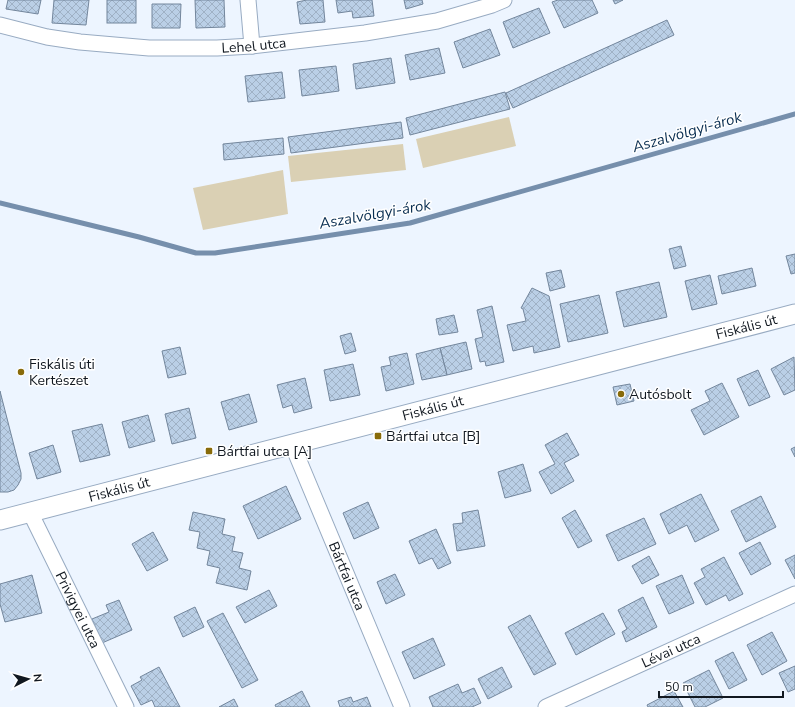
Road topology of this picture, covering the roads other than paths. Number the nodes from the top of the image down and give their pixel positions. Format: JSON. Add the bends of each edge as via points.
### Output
{"nodes":[{"id":1,"x":248,"y":0,"type":"edge"},
{"id":2,"x":504,"y":0,"type":"edge"},
{"id":3,"x":0,"y":25,"type":"edge"},
{"id":4,"x":252,"y":46,"type":"junction"},
{"id":5,"x":795,"y":314,"type":"edge"},
{"id":6,"x":292,"y":444,"type":"junction"},
{"id":7,"x":30,"y":512,"type":"junction"},
{"id":8,"x":0,"y":520,"type":"edge"},
{"id":9,"x":795,"y":594,"type":"edge"},
{"id":10,"x":126,"y":707,"type":"edge"},
{"id":11,"x":402,"y":707,"type":"edge"},
{"id":12,"x":546,"y":707,"type":"edge"}],
"edges":[{"from":1,"to":4,"type":"street"},
{"from":2,"to":4,"type":"street","name":"Lehel utca","via":[[437,21],[365,33]]},
{"from":3,"to":4,"type":"street","name":"Lehel utca","via":[[47,37],[88,43],[149,48]]},
{"from":5,"to":6,"type":"street","name":"Fiskális út"},
{"from":6,"to":7,"type":"street","name":"Fiskális út"},
{"from":6,"to":11,"type":"street","name":"Bártfai utca"},
{"from":7,"to":8,"type":"street","name":"Fiskális út"},
{"from":7,"to":10,"type":"street","name":"Privigyei utca"},
{"from":9,"to":12,"type":"street","name":"Lévai utca"}]}
